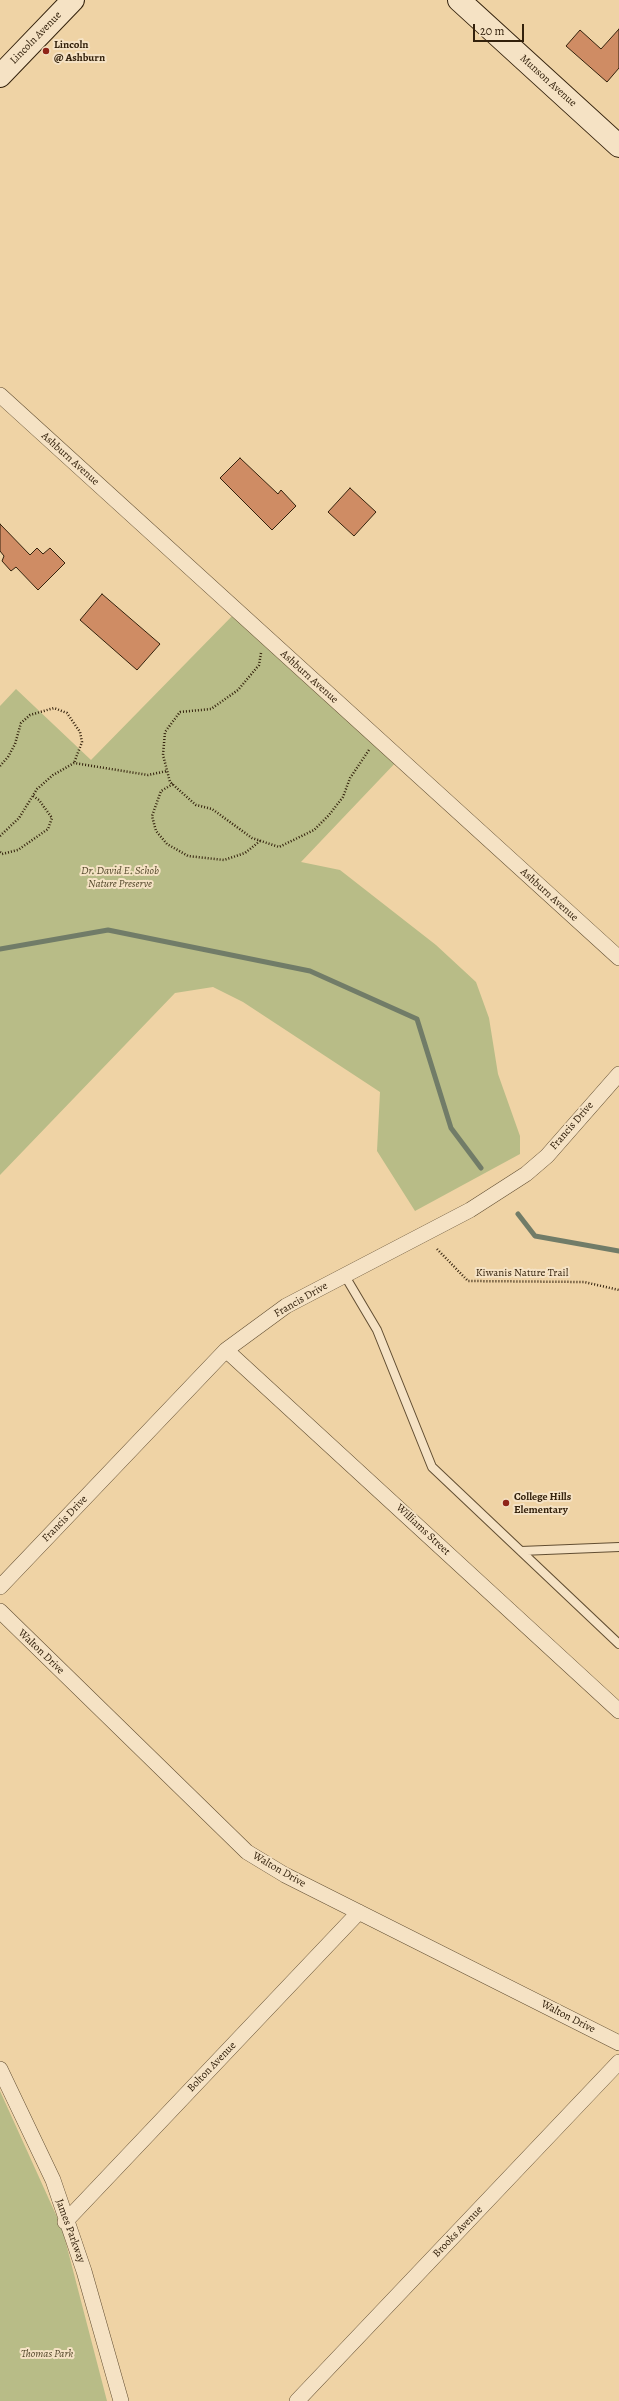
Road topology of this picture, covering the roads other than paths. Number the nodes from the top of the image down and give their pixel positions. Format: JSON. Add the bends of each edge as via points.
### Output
{"nodes":[{"id":1,"x":73,"y":0,"type":"edge"},
{"id":2,"x":459,"y":0,"type":"edge"},
{"id":3,"x":0,"y":76,"type":"edge"},
{"id":4,"x":617,"y":138,"type":"edge"},
{"id":5,"x":0,"y":395,"type":"edge"},
{"id":6,"x":619,"y":958,"type":"edge"},
{"id":7,"x":619,"y":1074,"type":"edge"},
{"id":8,"x":345,"y":1276,"type":"junction"},
{"id":9,"x":226,"y":1350,"type":"junction"},
{"id":10,"x":619,"y":1547,"type":"edge"},
{"id":11,"x":521,"y":1551,"type":"junction"},
{"id":12,"x":0,"y":1587,"type":"edge"},
{"id":13,"x":0,"y":1611,"type":"edge"},
{"id":14,"x":619,"y":1644,"type":"edge"},
{"id":15,"x":619,"y":1711,"type":"edge"},
{"id":16,"x":359,"y":1912,"type":"junction"},
{"id":17,"x":619,"y":2043,"type":"edge"},
{"id":18,"x":619,"y":2062,"type":"edge"},
{"id":19,"x":0,"y":2068,"type":"edge"},
{"id":20,"x":66,"y":2222,"type":"junction"},
{"id":21,"x":121,"y":2401,"type":"edge"},
{"id":22,"x":296,"y":2401,"type":"edge"}],
"edges":[{"from":1,"to":3,"type":"street","name":"Lincoln Avenue"},
{"from":2,"to":4,"type":"street","name":"Munson Avenue"},
{"from":5,"to":6,"type":"street","name":"Ashburn Avenue"},
{"from":7,"to":8,"type":"street","name":"Francis Drive","via":[[546,1156],[526,1174],[470,1210]]},
{"from":8,"to":9,"type":"street","name":"Francis Drive","via":[[286,1306]]},
{"from":8,"to":11,"type":"lane","via":[[377,1330],[432,1467]]},
{"from":9,"to":12,"type":"street","name":"Francis Drive"},
{"from":9,"to":15,"type":"street","name":"Williams Street"},
{"from":10,"to":11,"type":"lane"},
{"from":11,"to":14,"type":"lane"},
{"from":13,"to":16,"type":"street","name":"Walton Drive","via":[[247,1852],[284,1875]]},
{"from":16,"to":17,"type":"street","name":"Walton Drive"},
{"from":16,"to":20,"type":"street","name":"Bolton Avenue"},
{"from":18,"to":22,"type":"street","name":"Brooks Avenue"},
{"from":19,"to":20,"type":"street","name":"James Parkway","via":[[53,2180]]},
{"from":20,"to":21,"type":"street","name":"James Parkway","via":[[84,2271]]}]}
